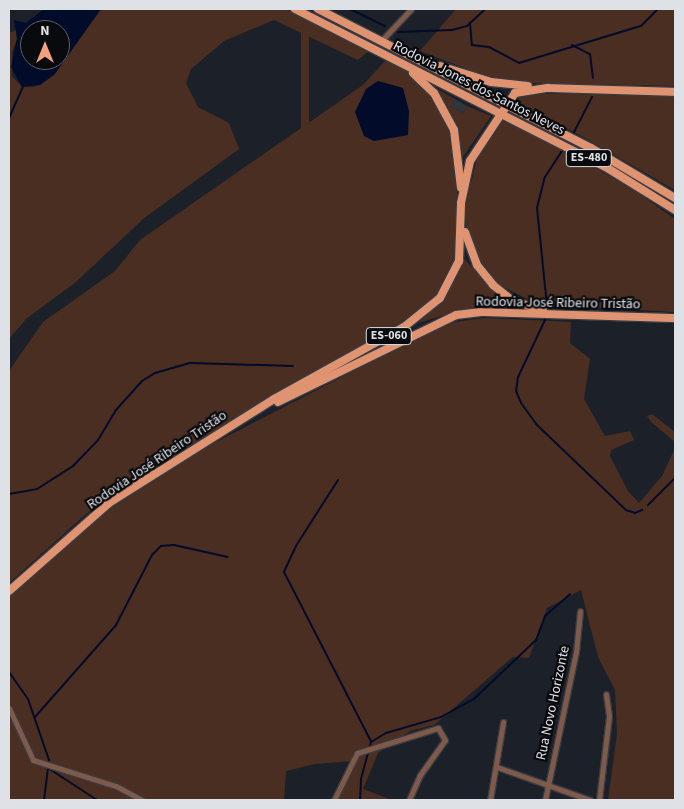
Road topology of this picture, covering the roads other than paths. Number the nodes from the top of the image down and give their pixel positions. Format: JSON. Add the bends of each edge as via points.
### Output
{"nodes":[{"id":1,"x":295,"y":9,"type":"edge"},
{"id":2,"x":318,"y":9,"type":"edge"},
{"id":3,"x":411,"y":9,"type":"edge"},
{"id":4,"x":381,"y":41,"type":"junction"},
{"id":5,"x":413,"y":56,"type":"junction"},
{"id":6,"x":404,"y":64,"type":"junction"},
{"id":7,"x":548,"y":88,"type":"junction"},
{"id":8,"x":675,"y":92,"type":"edge"},
{"id":9,"x":505,"y":105,"type":"junction"},
{"id":10,"x":500,"y":112,"type":"junction"},
{"id":11,"x":675,"y":198,"type":"edge"},
{"id":12,"x":461,"y":207,"type":"junction"},
{"id":13,"x":675,"y":210,"type":"edge"},
{"id":14,"x":577,"y":315,"type":"junction"},
{"id":15,"x":675,"y":318,"type":"edge"},
{"id":16,"x":253,"y":412,"type":"junction"},
{"id":17,"x":9,"y":591,"type":"edge"},
{"id":18,"x":580,"y":611,"type":"dead end"},
{"id":19,"x":606,"y":694,"type":"dead end"},
{"id":20,"x":9,"y":708,"type":"edge"},
{"id":21,"x":503,"y":722,"type":"dead end"},
{"id":22,"x":497,"y":767,"type":"junction"},
{"id":23,"x":548,"y":786,"type":"junction"},
{"id":24,"x":142,"y":800,"type":"edge"},
{"id":25,"x":334,"y":800,"type":"edge"},
{"id":26,"x":409,"y":800,"type":"edge"},
{"id":27,"x":490,"y":800,"type":"edge"},
{"id":28,"x":545,"y":800,"type":"edge"},
{"id":29,"x":590,"y":800,"type":"edge"},
{"id":30,"x":599,"y":800,"type":"edge"}],
"edges":[{"from":1,"to":6,"type":"main road","name":"Rodovia Jones dos Santos Neves","number":"ES-480"},
{"from":2,"to":4,"type":"main road","name":"Rodovia Jones dos Santos Neves","number":"ES-480"},
{"from":3,"to":4,"type":"street"},
{"from":4,"to":5,"type":"main road","name":"Rodovia Jones dos Santos Neves","number":"ES-480"},
{"from":5,"to":7,"type":"main road","via":[[490,82]]},
{"from":5,"to":9,"type":"main road","name":"Rodovia Jones dos Santos Neves","number":"ES-480"},
{"from":6,"to":10,"type":"main road","name":"Rodovia Jones dos Santos Neves","number":"ES-480"},
{"from":6,"to":12,"type":"main road","via":[[434,93],[454,130]]},
{"from":7,"to":8,"type":"main road","name":"Rodovia José Ribeiro Tristão","number":"ES-060"},
{"from":7,"to":9,"type":"main road","name":"Rodovia José Ribeiro Tristão","number":"ES-060","via":[[522,90]]},
{"from":9,"to":10,"type":"main road","name":"Rodovia José Ribeiro Tristão","number":"ES-060"},
{"from":9,"to":11,"type":"main road","name":"Rodovia Jones dos Santos Neves","number":"ES-480","via":[[591,148]]},
{"from":10,"to":12,"type":"main road","name":"Rodovia José Ribeiro Tristão","number":"ES-060","via":[[470,161]]},
{"from":10,"to":13,"type":"main road","name":"Rodovia Jones dos Santos Neves","number":"ES-480","via":[[609,168]]},
{"from":12,"to":14,"type":"main road","via":[[472,256],[493,285],[530,308]]},
{"from":12,"to":16,"type":"main road","name":"Rodovia José Ribeiro Tristão","number":"ES-060","via":[[459,261],[440,298],[404,327]]},
{"from":14,"to":15,"type":"main road","name":"Rodovia José Ribeiro Tristão","number":"ES-060"},
{"from":14,"to":16,"type":"main road","name":"Rodovia José Ribeiro Tristão","number":"ES-060","via":[[456,315]]},
{"from":16,"to":17,"type":"main road","name":"Rodovia José Ribeiro Tristão","number":"ES-060","via":[[109,503]]},
{"from":18,"to":23,"type":"street","name":"Rua Novo Horizonte","via":[[576,652]]},
{"from":19,"to":30,"type":"street","via":[[608,716]]},
{"from":20,"to":24,"type":"street","via":[[31,758],[116,786]]},
{"from":21,"to":22,"type":"street"},
{"from":22,"to":23,"type":"street"},
{"from":22,"to":27,"type":"street"},
{"from":23,"to":28,"type":"street","name":"Rua Novo Horizonte"},
{"from":23,"to":29,"type":"street"},
{"from":25,"to":26,"type":"street","via":[[357,753],[436,728],[444,734],[445,740],[420,775]]}]}
